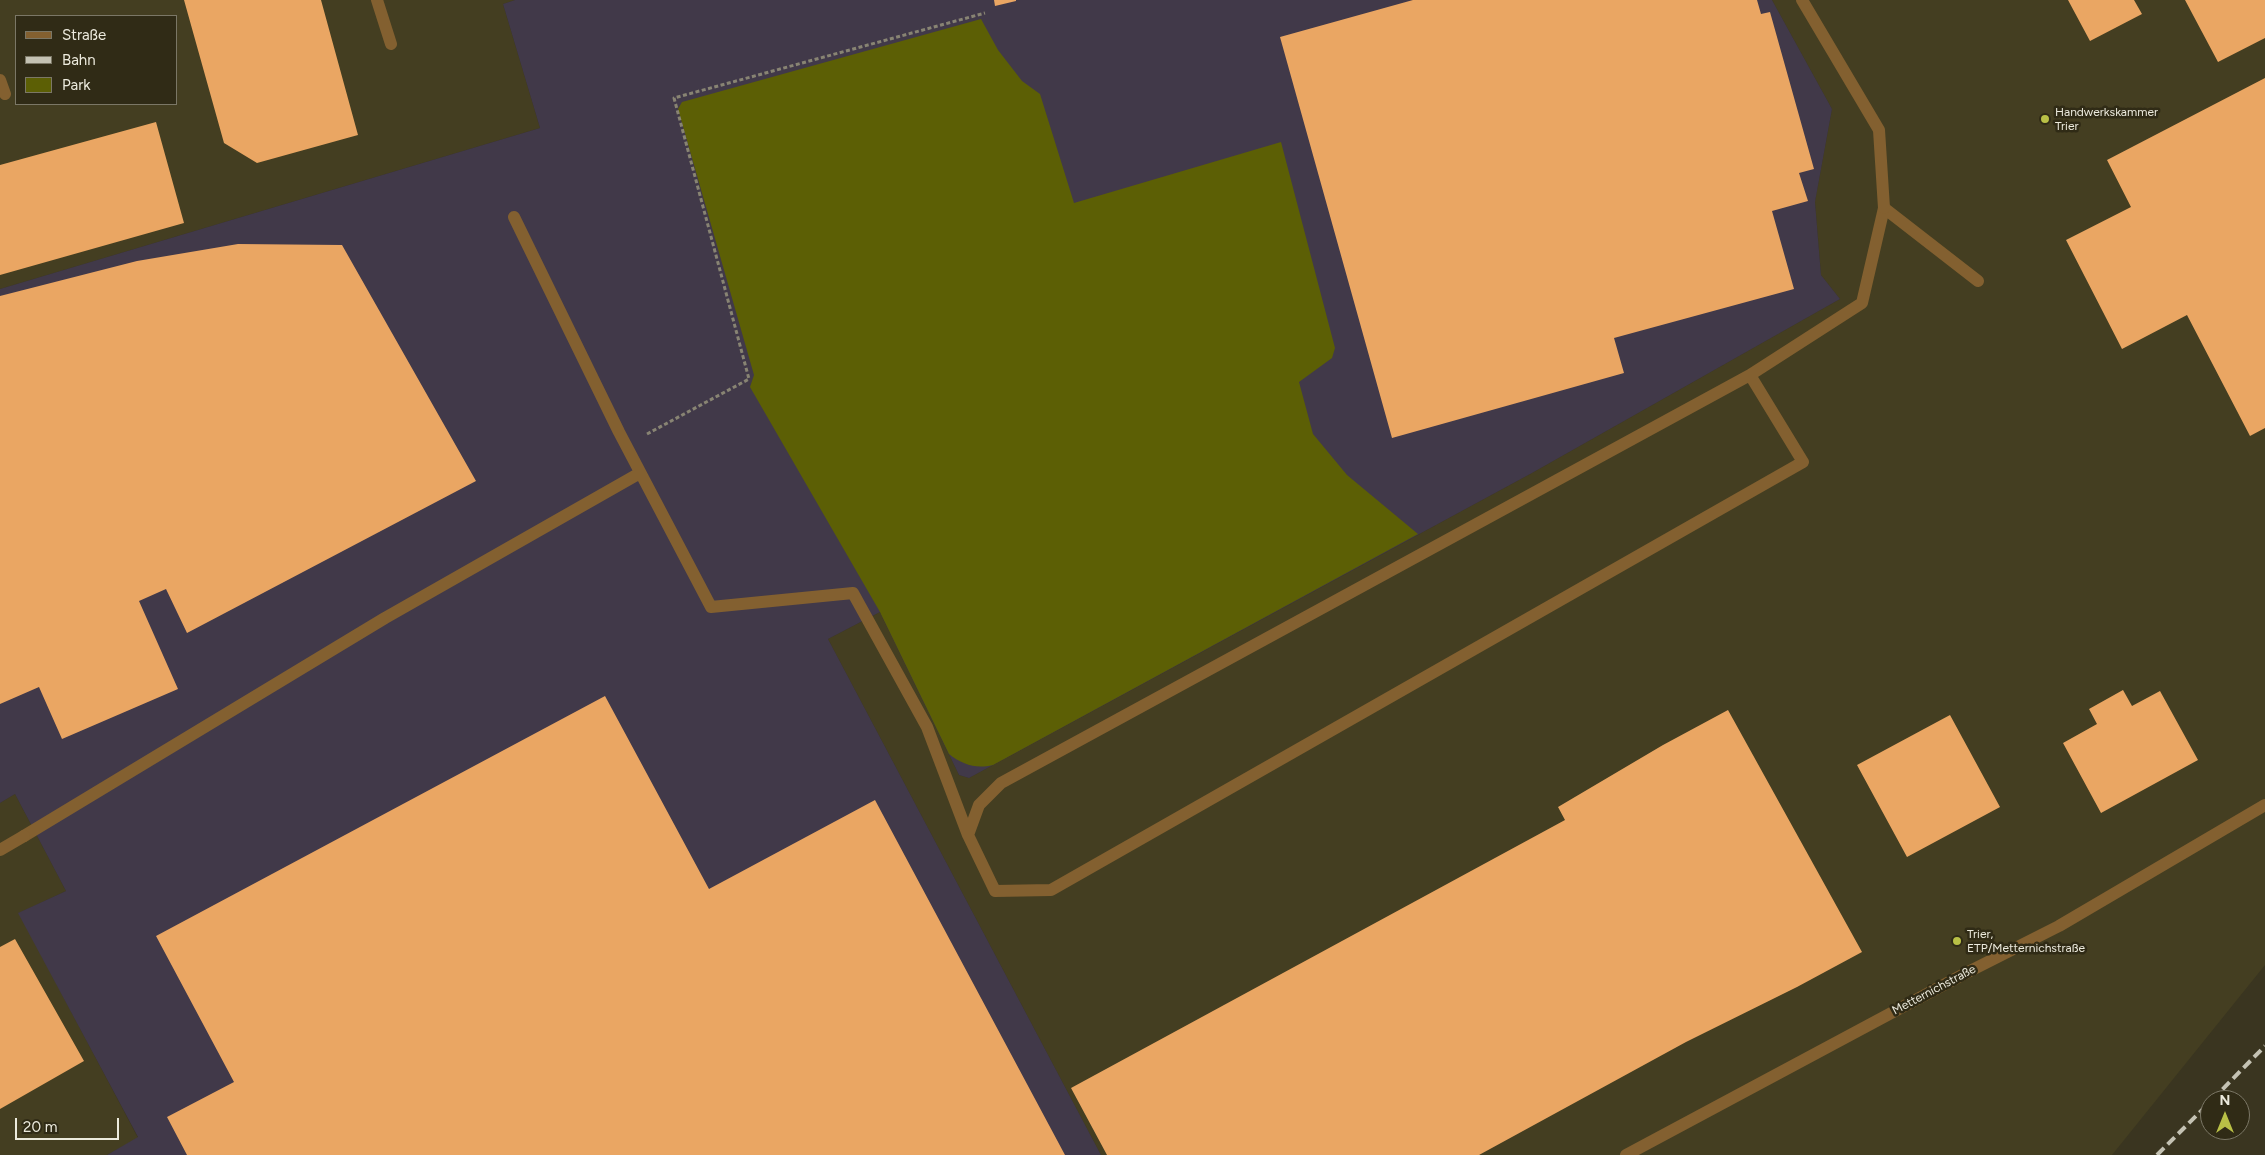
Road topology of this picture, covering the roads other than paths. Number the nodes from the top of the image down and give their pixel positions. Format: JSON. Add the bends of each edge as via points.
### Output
{"nodes":[{"id":1,"x":377,"y":0,"type":"edge"},
{"id":2,"x":1802,"y":0,"type":"edge"},
{"id":3,"x":391,"y":44,"type":"dead end"},
{"id":4,"x":0,"y":80,"type":"edge"},
{"id":5,"x":4,"y":94,"type":"dead end"},
{"id":6,"x":1884,"y":208,"type":"junction"},
{"id":7,"x":514,"y":217,"type":"dead end"},
{"id":8,"x":1978,"y":281,"type":"dead end"},
{"id":9,"x":1750,"y":375,"type":"junction"},
{"id":10,"x":640,"y":473,"type":"junction"},
{"id":11,"x":2265,"y":805,"type":"edge"},
{"id":12,"x":968,"y":835,"type":"junction"},
{"id":13,"x":0,"y":850,"type":"edge"},
{"id":14,"x":1626,"y":1155,"type":"edge"}],
"edges":[{"from":1,"to":3,"type":"street"},
{"from":2,"to":6,"type":"street","via":[[1879,130]]},
{"from":4,"to":5,"type":"street"},
{"from":6,"to":8,"type":"street"},
{"from":6,"to":9,"type":"street","via":[[1862,303]]},
{"from":7,"to":10,"type":"street"},
{"from":9,"to":12,"type":"street","via":[[1001,783],[978,805]]},
{"from":9,"to":12,"type":"street","via":[[1803,462],[1051,890],[995,891]]},
{"from":10,"to":12,"type":"street","via":[[710,607],[853,593],[927,727]]},
{"from":10,"to":13,"type":"street","via":[[385,618]]},
{"from":11,"to":14,"type":"street","name":"Metternichstraße","via":[[2059,926]]}]}
